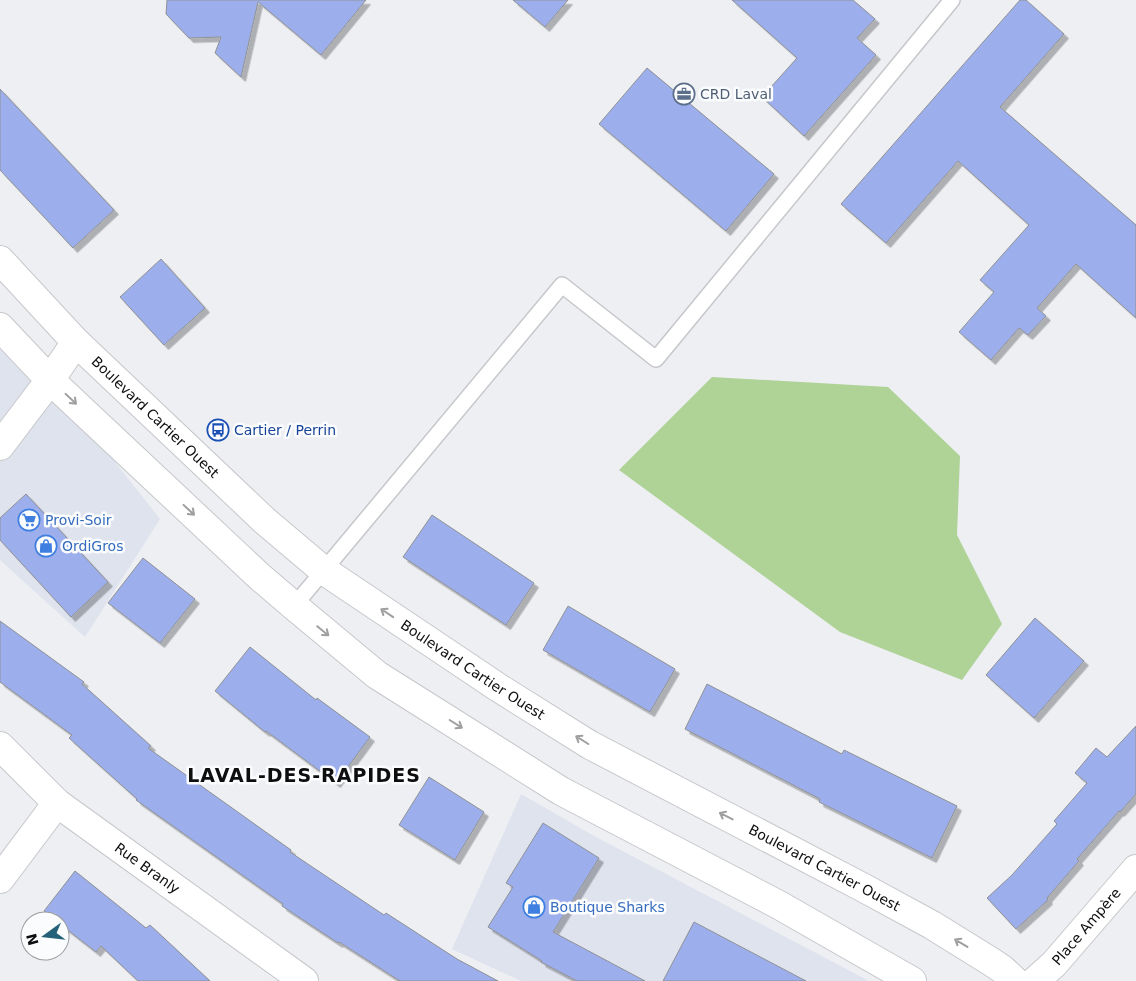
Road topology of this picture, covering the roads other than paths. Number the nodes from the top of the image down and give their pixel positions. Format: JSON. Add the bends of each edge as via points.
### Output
{"nodes":[{"id":1,"x":952,"y":0,"type":"edge"},
{"id":2,"x":0,"y":260,"type":"edge"},
{"id":3,"x":0,"y":327,"type":"edge"},
{"id":4,"x":76,"y":342,"type":"junction"},
{"id":5,"x":50,"y":380,"type":"junction"},
{"id":6,"x":0,"y":446,"type":"edge"},
{"id":7,"x":323,"y":570,"type":"junction"},
{"id":8,"x":294,"y":606,"type":"junction"},
{"id":9,"x":0,"y":746,"type":"edge"},
{"id":10,"x":57,"y":803,"type":"junction"},
{"id":11,"x":1136,"y":869,"type":"edge"},
{"id":12,"x":0,"y":880,"type":"edge"},
{"id":13,"x":304,"y":981,"type":"edge"},
{"id":14,"x":912,"y":981,"type":"edge"},
{"id":15,"x":1015,"y":981,"type":"edge"},
{"id":16,"x":1035,"y":981,"type":"edge"}],
"edges":[{"from":1,"to":7,"type":"lane","via":[[656,359],[562,285]]},
{"from":2,"to":4,"type":"street","name":"Boulevard Cartier Ouest"},
{"from":3,"to":5,"type":"street"},
{"from":4,"to":5,"type":"street"},
{"from":4,"to":7,"type":"street","name":"Boulevard Cartier Ouest","via":[[265,521]]},
{"from":5,"to":6,"type":"street"},
{"from":5,"to":8,"type":"street","one_way":true},
{"from":7,"to":8,"type":"lane"},
{"from":15,"to":7,"type":"street","name":"Boulevard Cartier Ouest","one_way":true,"via":[[996,965],[853,882],[590,745]]},
{"from":8,"to":14,"type":"street","one_way":true,"via":[[377,674],[561,791],[779,905]]},
{"from":9,"to":10,"type":"street","name":"Rue Branly"},
{"from":10,"to":12,"type":"street"},
{"from":10,"to":13,"type":"street","name":"Rue Branly"},
{"from":11,"to":16,"type":"street","name":"Place Ampère"}]}
